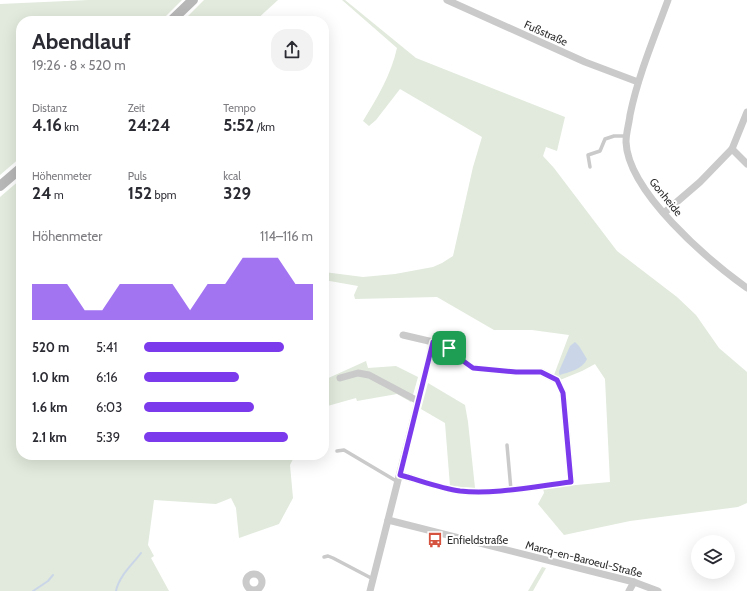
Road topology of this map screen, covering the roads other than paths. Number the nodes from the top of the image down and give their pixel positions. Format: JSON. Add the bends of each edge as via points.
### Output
{"nodes":[{"id":1,"x":193,"y":0,"type":"edge"},
{"id":2,"x":447,"y":0,"type":"edge"},
{"id":3,"x":668,"y":0,"type":"edge"},
{"id":4,"x":176,"y":16,"type":"edge"},
{"id":5,"x":638,"y":82,"type":"junction"},
{"id":6,"x":747,"y":112,"type":"edge"},
{"id":7,"x":626,"y":136,"type":"junction"},
{"id":8,"x":732,"y":149,"type":"junction"},
{"id":9,"x":747,"y":164,"type":"edge"},
{"id":10,"x":590,"y":167,"type":"dead end"},
{"id":11,"x":16,"y":172,"type":"edge"},
{"id":12,"x":0,"y":186,"type":"edge"},
{"id":13,"x":662,"y":211,"type":"junction"},
{"id":14,"x":747,"y":288,"type":"edge"},
{"id":15,"x":404,"y":335,"type":"dead end"},
{"id":16,"x":433,"y":342,"type":"junction"},
{"id":17,"x":340,"y":378,"type":"dead end"},
{"id":18,"x":418,"y":401,"type":"junction"},
{"id":19,"x":507,"y":445,"type":"dead end"},
{"id":20,"x":338,"y":451,"type":"dead end"},
{"id":21,"x":399,"y":478,"type":"junction"},
{"id":22,"x":511,"y":490,"type":"junction"},
{"id":23,"x":388,"y":520,"type":"junction"},
{"id":24,"x":324,"y":557,"type":"dead end"},
{"id":25,"x":373,"y":579,"type":"junction"},
{"id":26,"x":634,"y":582,"type":"junction"},
{"id":27,"x":370,"y":591,"type":"edge"},
{"id":28,"x":629,"y":591,"type":"edge"},
{"id":29,"x":658,"y":591,"type":"edge"}],
"edges":[{"from":1,"to":4,"type":"main road"},
{"from":2,"to":5,"type":"street","name":"Fußstraße","via":[[572,56]]},
{"from":3,"to":5,"type":"street","name":"Gonheide"},
{"from":5,"to":7,"type":"street","name":"Gonheide"},
{"from":6,"to":8,"type":"street"},
{"from":7,"to":10,"type":"lane","via":[[605,139],[600,151],[588,154]]},
{"from":7,"to":13,"type":"street","name":"Gonheide","via":[[629,157],[637,178]]},
{"from":8,"to":9,"type":"street"},
{"from":8,"to":13,"type":"street","via":[[700,182]]},
{"from":11,"to":12,"type":"main road"},
{"from":13,"to":14,"type":"street","name":"Gonheide","via":[[684,235]]},
{"from":15,"to":16,"type":"street"},
{"from":16,"to":18,"type":"street"},
{"from":16,"to":22,"type":"street","via":[[449,348],[473,368],[541,372],[557,380],[563,393],[571,482]]},
{"from":17,"to":18,"type":"street","via":[[358,373],[369,375]]},
{"from":18,"to":21,"type":"street"},
{"from":19,"to":22,"type":"lane"},
{"from":20,"to":21,"type":"lane","via":[[344,450]]},
{"from":21,"to":22,"type":"street","via":[[475,492]]},
{"from":21,"to":23,"type":"street"},
{"from":23,"to":25,"type":"street"},
{"from":23,"to":26,"type":"street","name":"Marcq-en-Baroeul-Straße"},
{"from":24,"to":25,"type":"lane","via":[[333,558]]},
{"from":25,"to":27,"type":"street"},
{"from":26,"to":28,"type":"street"},
{"from":26,"to":29,"type":"street","name":"Marcq-en-Baroeul-Straße"}]}
